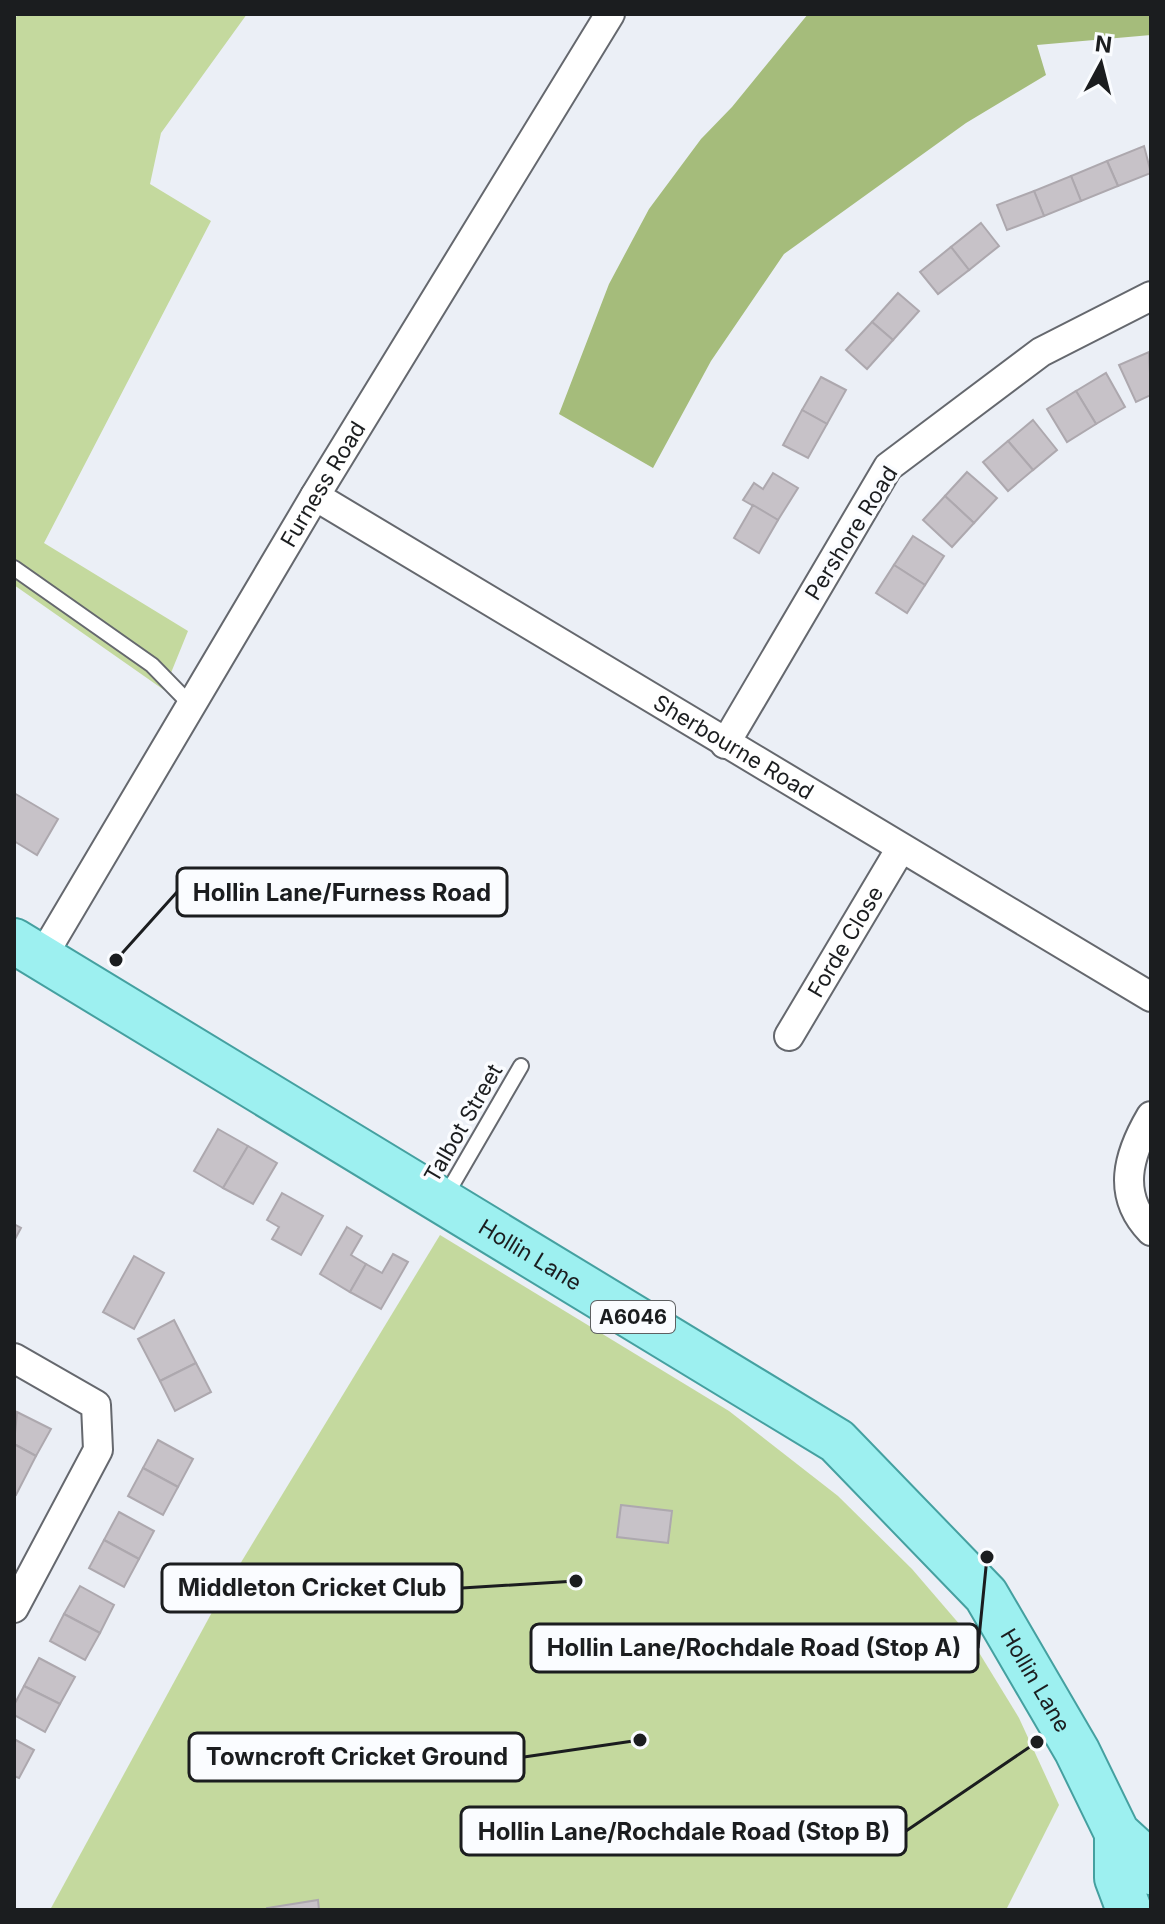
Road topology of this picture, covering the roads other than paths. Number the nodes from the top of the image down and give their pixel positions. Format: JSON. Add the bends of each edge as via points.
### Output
{"nodes":[{"id":1,"x":610,"y":14,"type":"edge"},
{"id":2,"x":1151,"y":296,"type":"edge"},
{"id":3,"x":315,"y":496,"type":"junction"},
{"id":4,"x":14,"y":568,"type":"edge"},
{"id":5,"x":191,"y":705,"type":"junction"},
{"id":6,"x":725,"y":744,"type":"junction"},
{"id":7,"x":901,"y":848,"type":"junction"},
{"id":8,"x":28,"y":949,"type":"edge"},
{"id":9,"x":1151,"y":997,"type":"edge"},
{"id":10,"x":789,"y":1036,"type":"dead end"},
{"id":11,"x":521,"y":1066,"type":"dead end"},
{"id":12,"x":1151,"y":1116,"type":"edge"},
{"id":13,"x":442,"y":1201,"type":"junction"},
{"id":14,"x":1151,"y":1231,"type":"edge"},
{"id":15,"x":14,"y":1358,"type":"edge"},
{"id":16,"x":14,"y":1608,"type":"edge"},
{"id":17,"x":1117,"y":1833,"type":"junction"},
{"id":18,"x":1151,"y":1872,"type":"edge"},
{"id":19,"x":1129,"y":1910,"type":"edge"}],
"edges":[{"from":1,"to":3,"type":"street","name":"Furness Road"},
{"from":2,"to":6,"type":"street","name":"Pershore Road","via":[[1041,352],[888,467]]},
{"from":3,"to":5,"type":"street","name":"Furness Road"},
{"from":3,"to":6,"type":"street","name":"Sherbourne Road"},
{"from":4,"to":5,"type":"lane","via":[[152,665]]},
{"from":5,"to":8,"type":"street","name":"Furness Road"},
{"from":6,"to":7,"type":"street","name":"Sherbourne Road"},
{"from":7,"to":9,"type":"street","name":"Sherbourne Road"},
{"from":7,"to":10,"type":"street","name":"Forde Close"},
{"from":8,"to":13,"type":"main road","name":"Hollin Lane","number":"A6046"},
{"from":11,"to":13,"type":"lane","name":"Talbot Street"},
{"from":12,"to":14,"type":"street","via":[[1127,1171],[1135,1212]]},
{"from":13,"to":17,"type":"main road","name":"Hollin Lane","number":"A6046","via":[[837,1441],[986,1595],[1077,1751]]},
{"from":15,"to":16,"type":"street","via":[[96,1405],[98,1450]]},
{"from":17,"to":18,"type":"main road","name":"Hollin Lane","number":"A6046"},
{"from":17,"to":19,"type":"main road","name":"Hollin Lane","number":"A6046","via":[[1117,1878]]}]}
